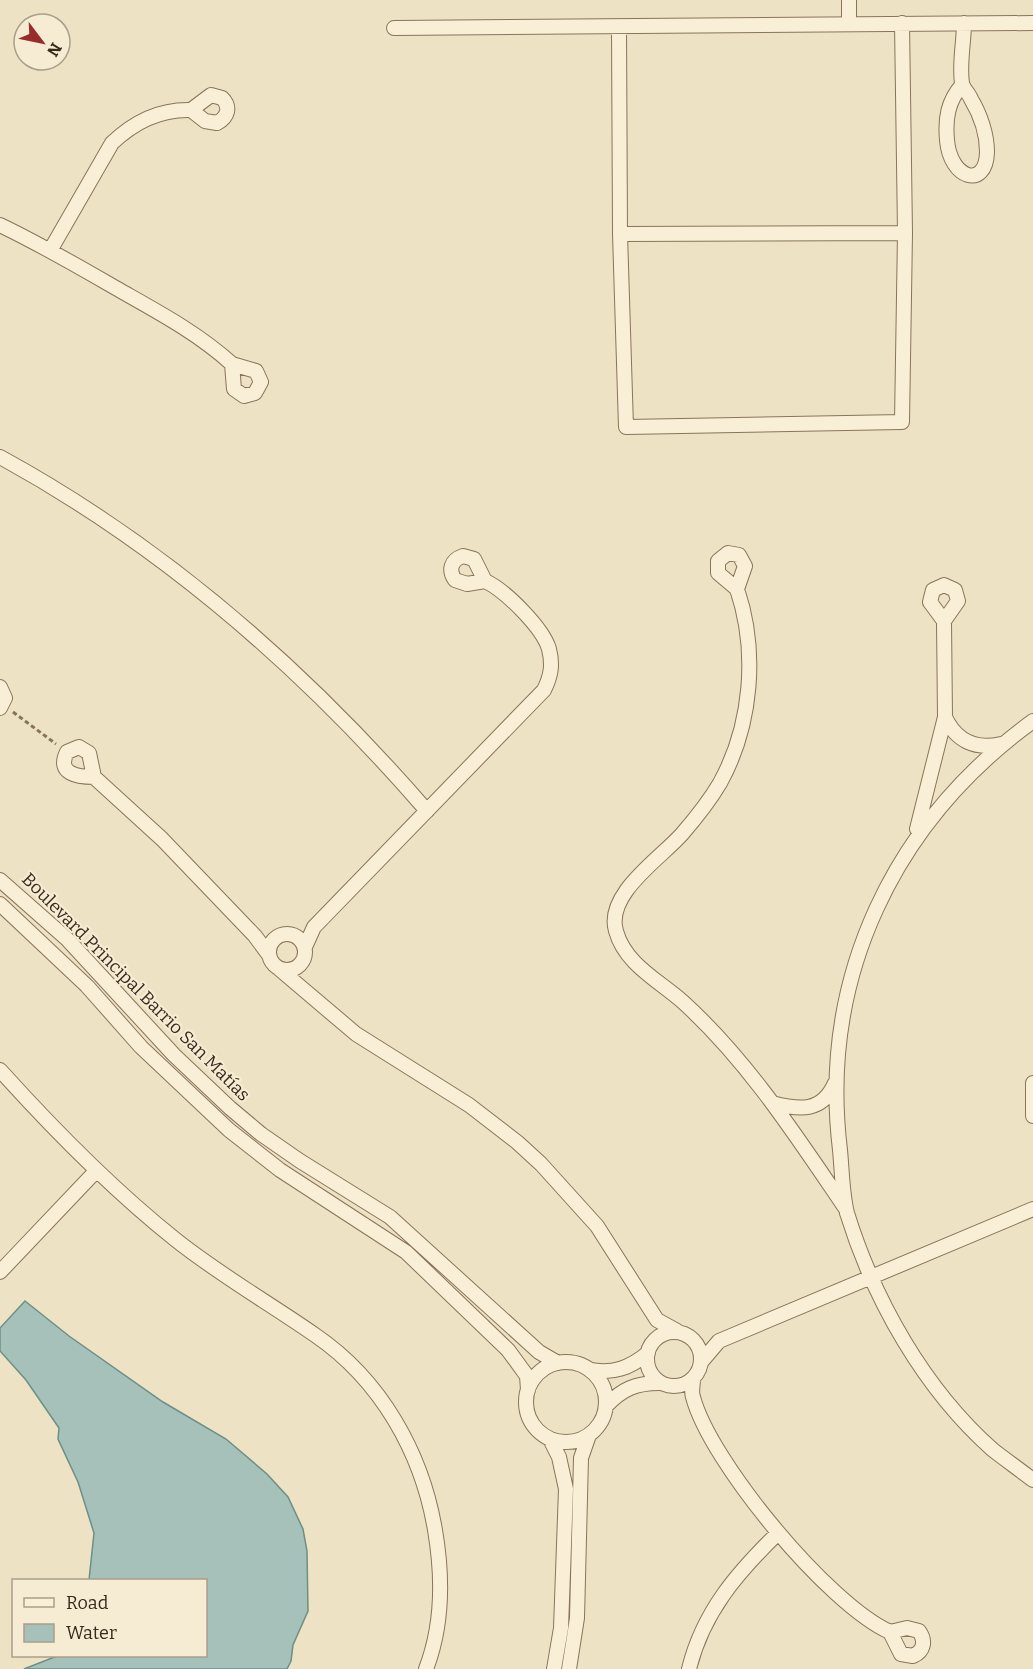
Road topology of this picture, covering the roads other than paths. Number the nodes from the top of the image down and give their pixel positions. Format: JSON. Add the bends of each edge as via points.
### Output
{"nodes":[{"id":1,"x":849,"y":0,"type":"edge"},
{"id":2,"x":849,"y":22,"type":"junction"},
{"id":3,"x":902,"y":23,"type":"junction"},
{"id":4,"x":964,"y":23,"type":"junction"},
{"id":5,"x":1033,"y":23,"type":"edge"},
{"id":6,"x":619,"y":27,"type":"junction"},
{"id":7,"x":394,"y":28,"type":"dead end"},
{"id":8,"x":962,"y":85,"type":"junction"},
{"id":9,"x":191,"y":110,"type":"dead end"},
{"id":10,"x":0,"y":225,"type":"edge"},
{"id":11,"x":905,"y":233,"type":"junction"},
{"id":12,"x":620,"y":234,"type":"junction"},
{"id":13,"x":51,"y":249,"type":"junction"},
{"id":14,"x":232,"y":364,"type":"dead end"},
{"id":15,"x":0,"y":458,"type":"edge"},
{"id":16,"x":485,"y":581,"type":"dead end"},
{"id":17,"x":737,"y":589,"type":"dead end"},
{"id":18,"x":944,"y":621,"type":"dead end"},
{"id":19,"x":0,"y":687,"type":"edge"},
{"id":20,"x":2,"y":706,"type":"edge"},
{"id":21,"x":945,"y":717,"type":"junction"},
{"id":22,"x":1033,"y":721,"type":"edge"},
{"id":23,"x":1002,"y":743,"type":"junction"},
{"id":24,"x":94,"y":777,"type":"junction"},
{"id":25,"x":428,"y":811,"type":"junction"},
{"id":26,"x":910,"y":848,"type":"junction"},
{"id":27,"x":0,"y":880,"type":"edge"},
{"id":28,"x":0,"y":904,"type":"edge"},
{"id":29,"x":255,"y":936,"type":"junction"},
{"id":30,"x":297,"y":945,"type":"junction"},
{"id":31,"x":273,"y":961,"type":"junction"},
{"id":32,"x":314,"y":998,"type":"junction"},
{"id":33,"x":0,"y":1070,"type":"edge"},
{"id":34,"x":836,"y":1081,"type":"junction"},
{"id":35,"x":1033,"y":1083,"type":"edge"},
{"id":36,"x":772,"y":1102,"type":"junction"},
{"id":37,"x":1033,"y":1116,"type":"edge"},
{"id":38,"x":96,"y":1171,"type":"junction"},
{"id":39,"x":1033,"y":1209,"type":"edge"},
{"id":40,"x":847,"y":1210,"type":"junction"},
{"id":41,"x":0,"y":1272,"type":"edge"},
{"id":42,"x":870,"y":1277,"type":"junction"},
{"id":43,"x":657,"y":1320,"type":"junction"},
{"id":44,"x":677,"y":1331,"type":"junction"},
{"id":45,"x":693,"y":1338,"type":"junction"},
{"id":46,"x":719,"y":1341,"type":"junction"},
{"id":47,"x":650,"y":1347,"type":"junction"},
{"id":48,"x":702,"y":1361,"type":"junction"},
{"id":49,"x":558,"y":1363,"type":"junction"},
{"id":50,"x":590,"y":1370,"type":"junction"},
{"id":51,"x":693,"y":1379,"type":"junction"},
{"id":52,"x":659,"y":1383,"type":"junction"},
{"id":53,"x":680,"y":1386,"type":"junction"},
{"id":54,"x":528,"y":1390,"type":"junction"},
{"id":55,"x":692,"y":1395,"type":"junction"},
{"id":56,"x":606,"y":1406,"type":"junction"},
{"id":57,"x":589,"y":1435,"type":"junction"},
{"id":58,"x":550,"y":1439,"type":"junction"},
{"id":59,"x":1033,"y":1480,"type":"edge"},
{"id":60,"x":778,"y":1533,"type":"junction"},
{"id":61,"x":890,"y":1632,"type":"dead end"},
{"id":62,"x":426,"y":1669,"type":"edge"},
{"id":63,"x":554,"y":1669,"type":"edge"},
{"id":64,"x":569,"y":1669,"type":"edge"},
{"id":65,"x":689,"y":1669,"type":"edge"}],
"edges":[{"from":1,"to":2,"type":"street"},
{"from":2,"to":3,"type":"street"},
{"from":2,"to":6,"type":"street"},
{"from":3,"to":4,"type":"street"},
{"from":3,"to":11,"type":"street"},
{"from":4,"to":5,"type":"street"},
{"from":4,"to":8,"type":"street"},
{"from":6,"to":7,"type":"street"},
{"from":6,"to":12,"type":"street"},
{"from":8,"to":8,"type":"street","via":[[976,108],[985,140],[985,163],[974,176],[957,170],[951,162],[947,140],[947,109]]},
{"from":9,"to":13,"type":"street","via":[[156,114],[126,129],[112,143]]},
{"from":10,"to":13,"type":"street"},
{"from":11,"to":12,"type":"street"},
{"from":11,"to":12,"type":"street","via":[[902,422],[626,427]]},
{"from":13,"to":14,"type":"street","via":[[194,334]]},
{"from":15,"to":25,"type":"street","via":[[108,521],[202,589],[290,666]]},
{"from":16,"to":25,"type":"street","via":[[506,595],[535,625],[548,646],[551,675],[532,705]]},
{"from":17,"to":36,"type":"street","via":[[749,651],[749,681],[739,738],[719,785],[683,833],[627,889],[614,916],[627,956],[683,1003]]},
{"from":18,"to":21,"type":"street"},
{"from":19,"to":20,"type":"street","via":[[4,693]]},
{"from":21,"to":23,"type":"street","via":[[951,731],[967,742],[988,747]]},
{"from":21,"to":26,"type":"street"},
{"from":22,"to":23,"type":"street"},
{"from":23,"to":26,"type":"street","via":[[941,803]]},
{"from":24,"to":24,"type":"street","via":[[70,774],[64,764],[67,752],[79,747],[89,753]]},
{"from":24,"to":29,"type":"street","via":[[162,839]]},
{"from":25,"to":30,"type":"street"},
{"from":26,"to":34,"type":"street","via":[[877,906],[852,974]]},
{"from":27,"to":49,"type":"street","name":"Boulevard Principal Barrio San Matías","via":[[67,939],[174,1055],[246,1121],[300,1161],[390,1217],[539,1352]]},
{"from":28,"to":54,"type":"street","name":"Boulevard Principal Barrio San Matías","via":[[229,1130],[280,1170],[406,1252],[508,1350],[527,1376]]},
{"from":29,"to":30,"type":"street"},
{"from":29,"to":31,"type":"street"},
{"from":30,"to":31,"type":"street","via":[[288,970]]},
{"from":30,"to":31,"type":"street","via":[[270,944]]},
{"from":30,"to":32,"type":"street"},
{"from":31,"to":32,"type":"street"},
{"from":32,"to":43,"type":"street","via":[[381,1052],[494,1122],[541,1164],[597,1226]]},
{"from":33,"to":38,"type":"street"},
{"from":34,"to":36,"type":"street","via":[[829,1096],[807,1107],[792,1108]]},
{"from":34,"to":40,"type":"street"},
{"from":35,"to":37,"type":"street"},
{"from":36,"to":40,"type":"street"},
{"from":38,"to":41,"type":"street"},
{"from":38,"to":62,"type":"street","via":[[177,1241],[344,1357],[364,1377],[401,1430],[421,1470],[439,1555],[438,1623]]},
{"from":39,"to":42,"type":"street"},
{"from":40,"to":42,"type":"street"},
{"from":42,"to":46,"type":"street"},
{"from":42,"to":59,"type":"street","via":[[894,1324],[946,1398],[993,1449]]},
{"from":43,"to":44,"type":"street"},
{"from":43,"to":47,"type":"street"},
{"from":44,"to":45,"type":"street"},
{"from":44,"to":47,"type":"street","via":[[660,1335]]},
{"from":45,"to":46,"type":"street"},
{"from":45,"to":48,"type":"street"},
{"from":46,"to":48,"type":"street"},
{"from":47,"to":50,"type":"street","via":[[627,1368]]},
{"from":47,"to":52,"type":"street","via":[[649,1369]]},
{"from":48,"to":51,"type":"street"},
{"from":49,"to":50,"type":"street"},
{"from":49,"to":54,"type":"street","via":[[539,1372]]},
{"from":50,"to":56,"type":"street","via":[[599,1380]]},
{"from":51,"to":53,"type":"street"},
{"from":51,"to":55,"type":"street"},
{"from":52,"to":53,"type":"street"},
{"from":52,"to":56,"type":"street","via":[[629,1387]]},
{"from":53,"to":55,"type":"street"},
{"from":54,"to":58,"type":"street","via":[[526,1402],[532,1424]]},
{"from":55,"to":60,"type":"street","via":[[714,1442]]},
{"from":56,"to":57,"type":"street"},
{"from":57,"to":58,"type":"street","via":[[563,1442]]},
{"from":57,"to":64,"type":"street","via":[[581,1458],[577,1608]]},
{"from":58,"to":63,"type":"street","via":[[560,1457],[566,1488],[561,1628]]},
{"from":60,"to":61,"type":"street","via":[[860,1615]]},
{"from":60,"to":65,"type":"street","via":[[724,1591],[701,1632]]}]}
